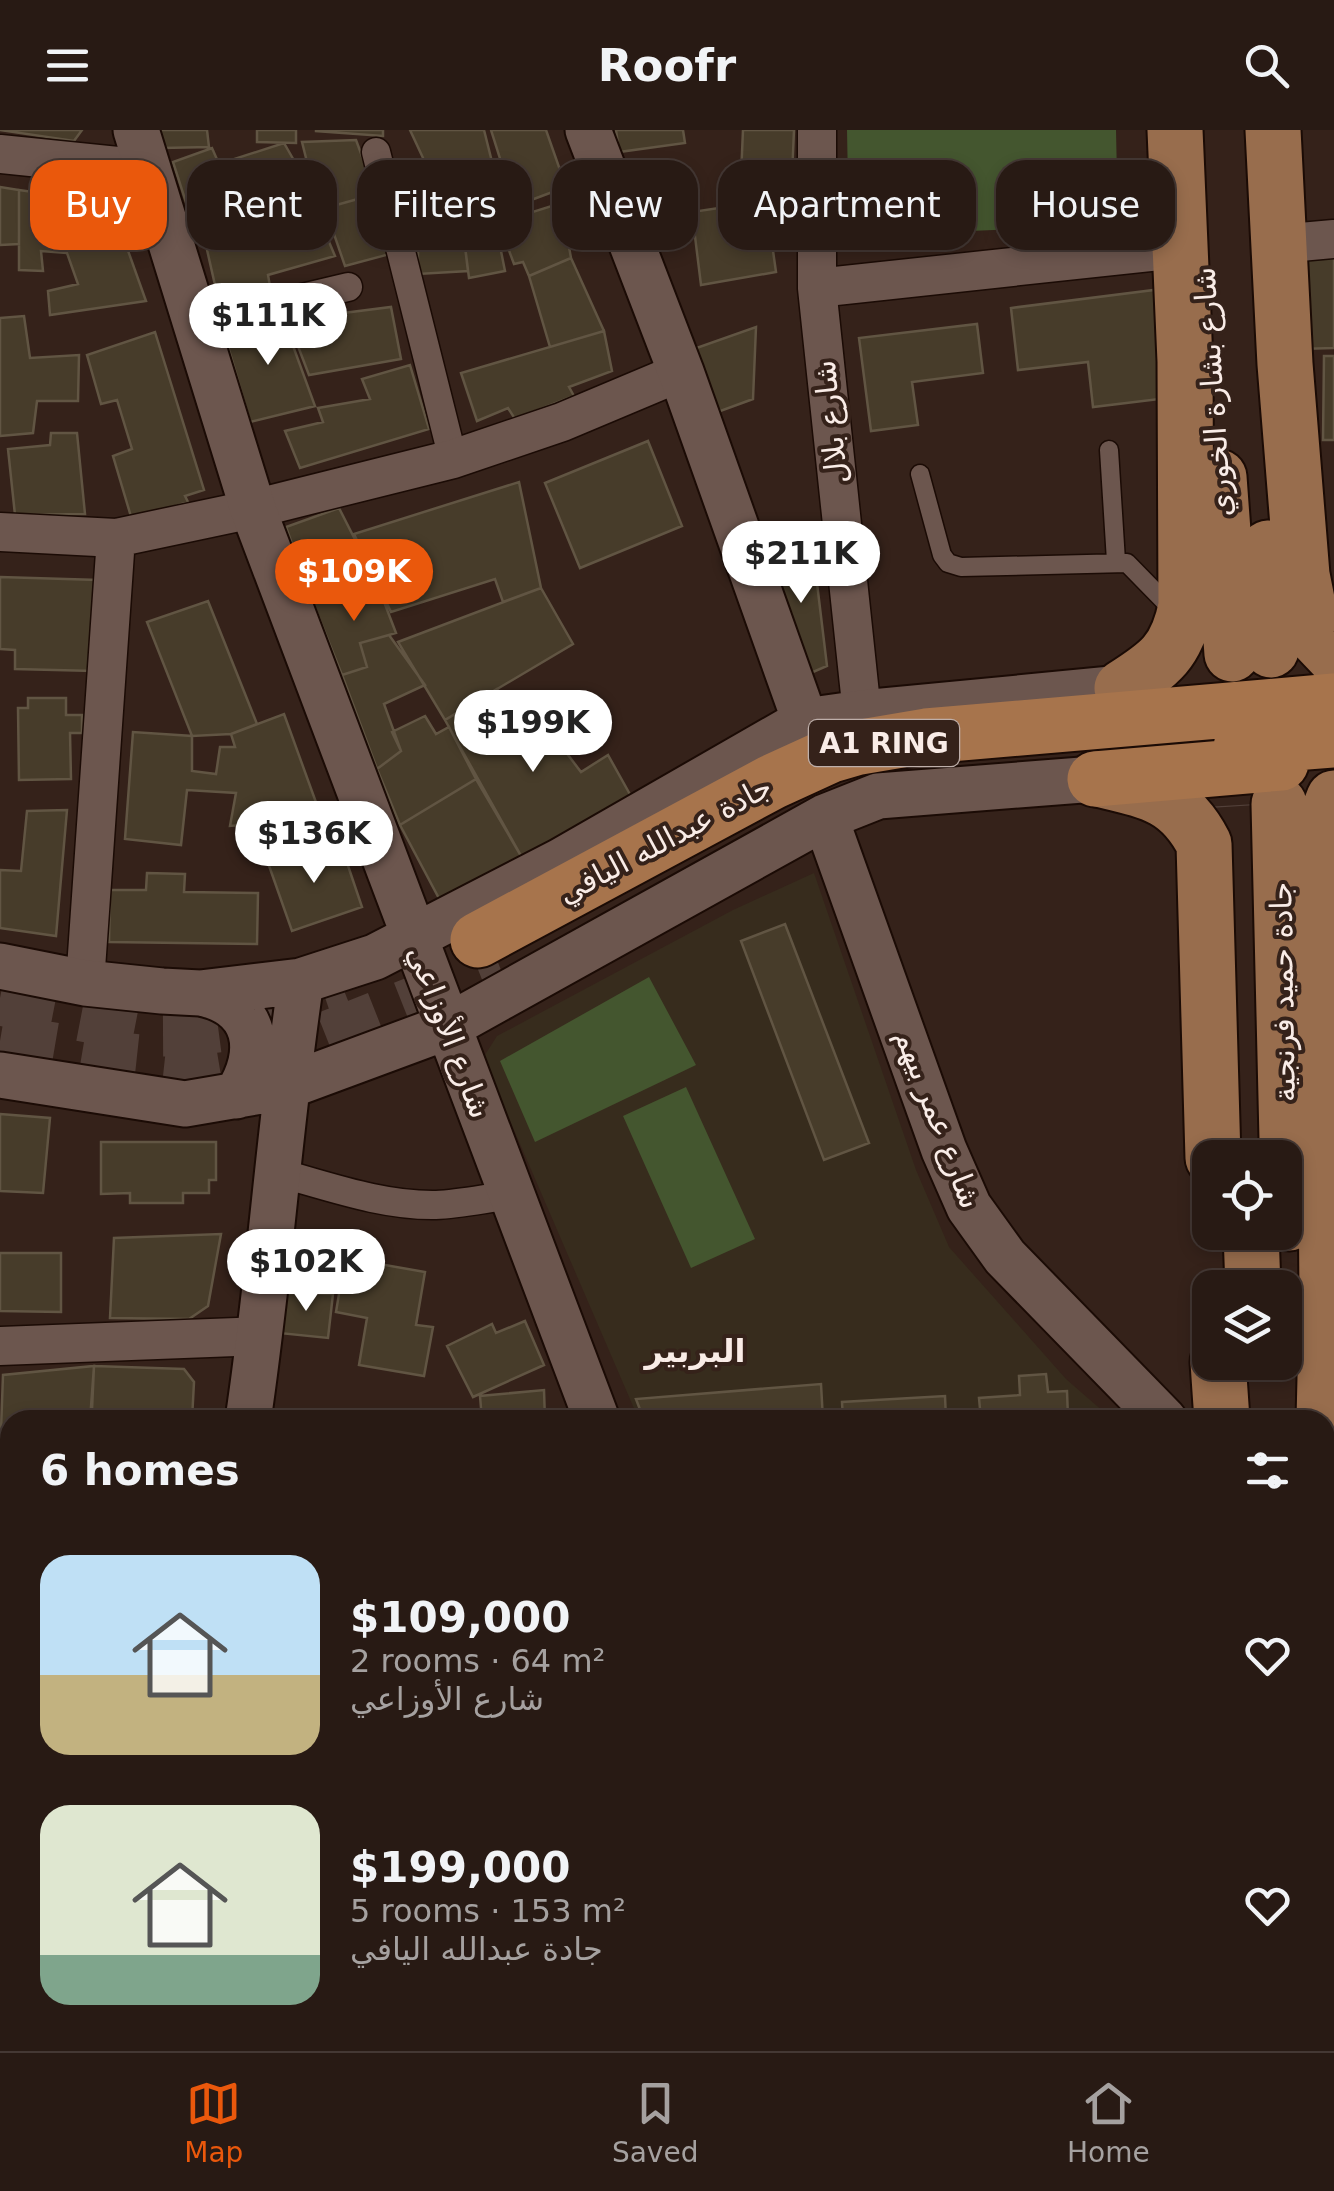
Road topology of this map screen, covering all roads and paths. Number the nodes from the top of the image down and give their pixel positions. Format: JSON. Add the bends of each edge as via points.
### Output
{"nodes":[{"id":1,"x":588,"y":130,"type":"edge"},
{"id":2,"x":817,"y":130,"type":"edge"},
{"id":3,"x":1175,"y":130,"type":"edge"},
{"id":4,"x":1194,"y":130,"type":"edge"},
{"id":5,"x":1257,"y":130,"type":"edge"},
{"id":6,"x":1273,"y":130,"type":"edge"},
{"id":7,"x":142,"y":149,"type":"edge"},
{"id":8,"x":376,"y":152,"type":"dead end"},
{"id":9,"x":0,"y":154,"type":"edge"},
{"id":10,"x":187,"y":225,"type":"edge"},
{"id":11,"x":168,"y":230,"type":"junction"},
{"id":12,"x":1334,"y":239,"type":"edge"},
{"id":13,"x":1278,"y":244,"type":"junction"},
{"id":14,"x":1178,"y":249,"type":"junction"},
{"id":15,"x":348,"y":287,"type":"dead end"},
{"id":16,"x":817,"y":288,"type":"junction"},
{"id":17,"x":197,"y":323,"type":"junction"},
{"id":18,"x":681,"y":372,"type":"junction"},
{"id":19,"x":1109,"y":450,"type":"dead end"},
{"id":20,"x":452,"y":459,"type":"junction"},
{"id":21,"x":920,"y":474,"type":"dead end"},
{"id":22,"x":253,"y":510,"type":"junction"},
{"id":23,"x":0,"y":532,"type":"edge"},
{"id":24,"x":116,"y":538,"type":"junction"},
{"id":25,"x":1116,"y":560,"type":"junction"},
{"id":26,"x":1183,"y":621,"type":"junction"},
{"id":27,"x":1334,"y":656,"type":"edge"},
{"id":28,"x":1334,"y":683,"type":"edge"},
{"id":29,"x":1122,"y":688,"type":"junction"},
{"id":30,"x":1334,"y":701,"type":"edge"},
{"id":31,"x":862,"y":712,"type":"junction"},
{"id":32,"x":805,"y":721,"type":"junction"},
{"id":33,"x":1334,"y":740,"type":"edge"},
{"id":34,"x":1334,"y":759,"type":"edge"},
{"id":35,"x":1095,"y":779,"type":"junction"},
{"id":36,"x":1334,"y":798,"type":"edge"},
{"id":37,"x":825,"y":816,"type":"junction"},
{"id":38,"x":412,"y":938,"type":"junction"},
{"id":39,"x":488,"y":953,"type":"junction"},
{"id":40,"x":0,"y":966,"type":"edge"},
{"id":41,"x":301,"y":981,"type":"junction"},
{"id":42,"x":85,"y":983,"type":"junction"},
{"id":43,"x":200,"y":993,"type":"junction"},
{"id":44,"x":447,"y":1026,"type":"junction"},
{"id":45,"x":0,"y":1075,"type":"edge"},
{"id":46,"x":285,"y":1087,"type":"junction"},
{"id":47,"x":236,"y":1096,"type":"junction"},
{"id":48,"x":1212,"y":1140,"type":"edge"},
{"id":49,"x":1251,"y":1140,"type":"edge"},
{"id":50,"x":1281,"y":1140,"type":"edge"},
{"id":51,"x":276,"y":1172,"type":"junction"},
{"id":52,"x":512,"y":1195,"type":"junction"},
{"id":53,"x":1288,"y":1250,"type":"edge"},
{"id":54,"x":261,"y":1336,"type":"junction"},
{"id":55,"x":0,"y":1346,"type":"edge"},
{"id":56,"x":1219,"y":1380,"type":"edge"},
{"id":57,"x":1254,"y":1380,"type":"edge"},
{"id":58,"x":250,"y":1410,"type":"edge"},
{"id":59,"x":593,"y":1410,"type":"edge"},
{"id":60,"x":1154,"y":1410,"type":"edge"},
{"id":61,"x":1221,"y":1410,"type":"edge"},
{"id":62,"x":1254,"y":1410,"type":"edge"},
{"id":63,"x":1302,"y":1410,"type":"edge"},
{"id":64,"x":1324,"y":1410,"type":"edge"}],
"edges":[{"from":1,"to":18,"type":"street"},
{"from":2,"to":16,"type":"street","name":"شارع بلال"},
{"from":3,"to":14,"type":"main road"},
{"from":4,"to":5,"type":"main road","name":"شارع بشارة الخوري","via":[[1252,652]]},
{"from":6,"to":13,"type":"main road"},
{"from":7,"to":9,"type":"street"},
{"from":7,"to":11,"type":"street","name":"شارع الأوزاعي"},
{"from":8,"to":20,"type":"street"},
{"from":10,"to":11,"type":"street"},
{"from":11,"to":17,"type":"street","name":"شارع الأوزاعي"},
{"from":12,"to":13,"type":"street"},
{"from":13,"to":27,"type":"main road","via":[[1302,575],[1314,635]]},
{"from":14,"to":16,"type":"street"},
{"from":14,"to":26,"type":"main road","via":[[1186,434]]},
{"from":15,"to":17,"type":"street"},
{"from":16,"to":31,"type":"street","name":"شارع بلال"},
{"from":17,"to":22,"type":"street","name":"شارع الأوزاعي"},
{"from":18,"to":20,"type":"street"},
{"from":18,"to":32,"type":"street"},
{"from":19,"to":25,"type":"lane"},
{"from":20,"to":22,"type":"street"},
{"from":21,"to":25,"type":"lane","via":[[948,563]]},
{"from":22,"to":24,"type":"street"},
{"from":22,"to":38,"type":"street","name":"شارع الأوزاعي"},
{"from":23,"to":24,"type":"street"},
{"from":24,"to":42,"type":"street"},
{"from":25,"to":26,"type":"lane","via":[[1137,571]]},
{"from":26,"to":29,"type":"main road","via":[[1168,654]]},
{"from":28,"to":29,"type":"highway"},
{"from":29,"to":31,"type":"street","name":"جادة عبدالله اليافي"},
{"from":30,"to":39,"type":"highway","name":"جادة عبدالله اليافي","number":"A1 RING","via":[[926,736],[832,755],[772,782]]},
{"from":31,"to":32,"type":"street","name":"جادة عبدالله اليافي"},
{"from":32,"to":39,"type":"street","name":"جادة عبدالله اليافي","via":[[560,861]]},
{"from":33,"to":39,"type":"highway","name":"جادة عبدالله اليافي","number":"A1 RING","via":[[873,780]]},
{"from":34,"to":35,"type":"highway"},
{"from":35,"to":37,"type":"street","name":"جادة عبدالله اليافي","via":[[878,796]]},
{"from":35,"to":48,"type":"main road","via":[[1168,800],[1204,844]]},
{"from":36,"to":64,"type":"main road","via":[[1324,821],[1323,865]]},
{"from":37,"to":39,"type":"street","name":"جادة عبدالله اليافي"},
{"from":37,"to":60,"type":"street","name":"شارع عمر بيهم","via":[[969,1207],[1005,1258]]},
{"from":38,"to":39,"type":"street","name":"جادة عبدالله اليافي"},
{"from":38,"to":41,"type":"street","name":"جادة عبدالله اليافي"},
{"from":38,"to":44,"type":"street","name":"شارع الأوزاعي"},
{"from":39,"to":44,"type":"street","name":"جادة عبدالله اليافي"},
{"from":40,"to":42,"type":"street"},
{"from":41,"to":43,"type":"street","name":"جادة عبدالله اليافي"},
{"from":41,"to":46,"type":"street"},
{"from":42,"to":43,"type":"street"},
{"from":43,"to":47,"type":"street","via":[[221,997],[245,1016],[252,1066]]},
{"from":44,"to":46,"type":"street","name":"جادة عبدالله اليافي"},
{"from":44,"to":52,"type":"street","name":"شارع الأوزاعي"},
{"from":45,"to":47,"type":"street","name":"جادة عبدالله اليافي","via":[[185,1104]]},
{"from":46,"to":47,"type":"street","name":"جادة عبدالله اليافي"},
{"from":46,"to":51,"type":"street"},
{"from":49,"to":50,"type":"main road","name":"جادة حميد فرنجية","via":[[1260,805]]},
{"from":51,"to":52,"type":"street","via":[[418,1205]]},
{"from":51,"to":54,"type":"street"},
{"from":52,"to":59,"type":"street","name":"شارع الأوزاعي"},
{"from":53,"to":63,"type":"main road","name":"جادة حميد فرنجية"},
{"from":54,"to":55,"type":"street"},
{"from":54,"to":58,"type":"street"},
{"from":56,"to":61,"type":"main road"},
{"from":57,"to":62,"type":"main road"}]}
